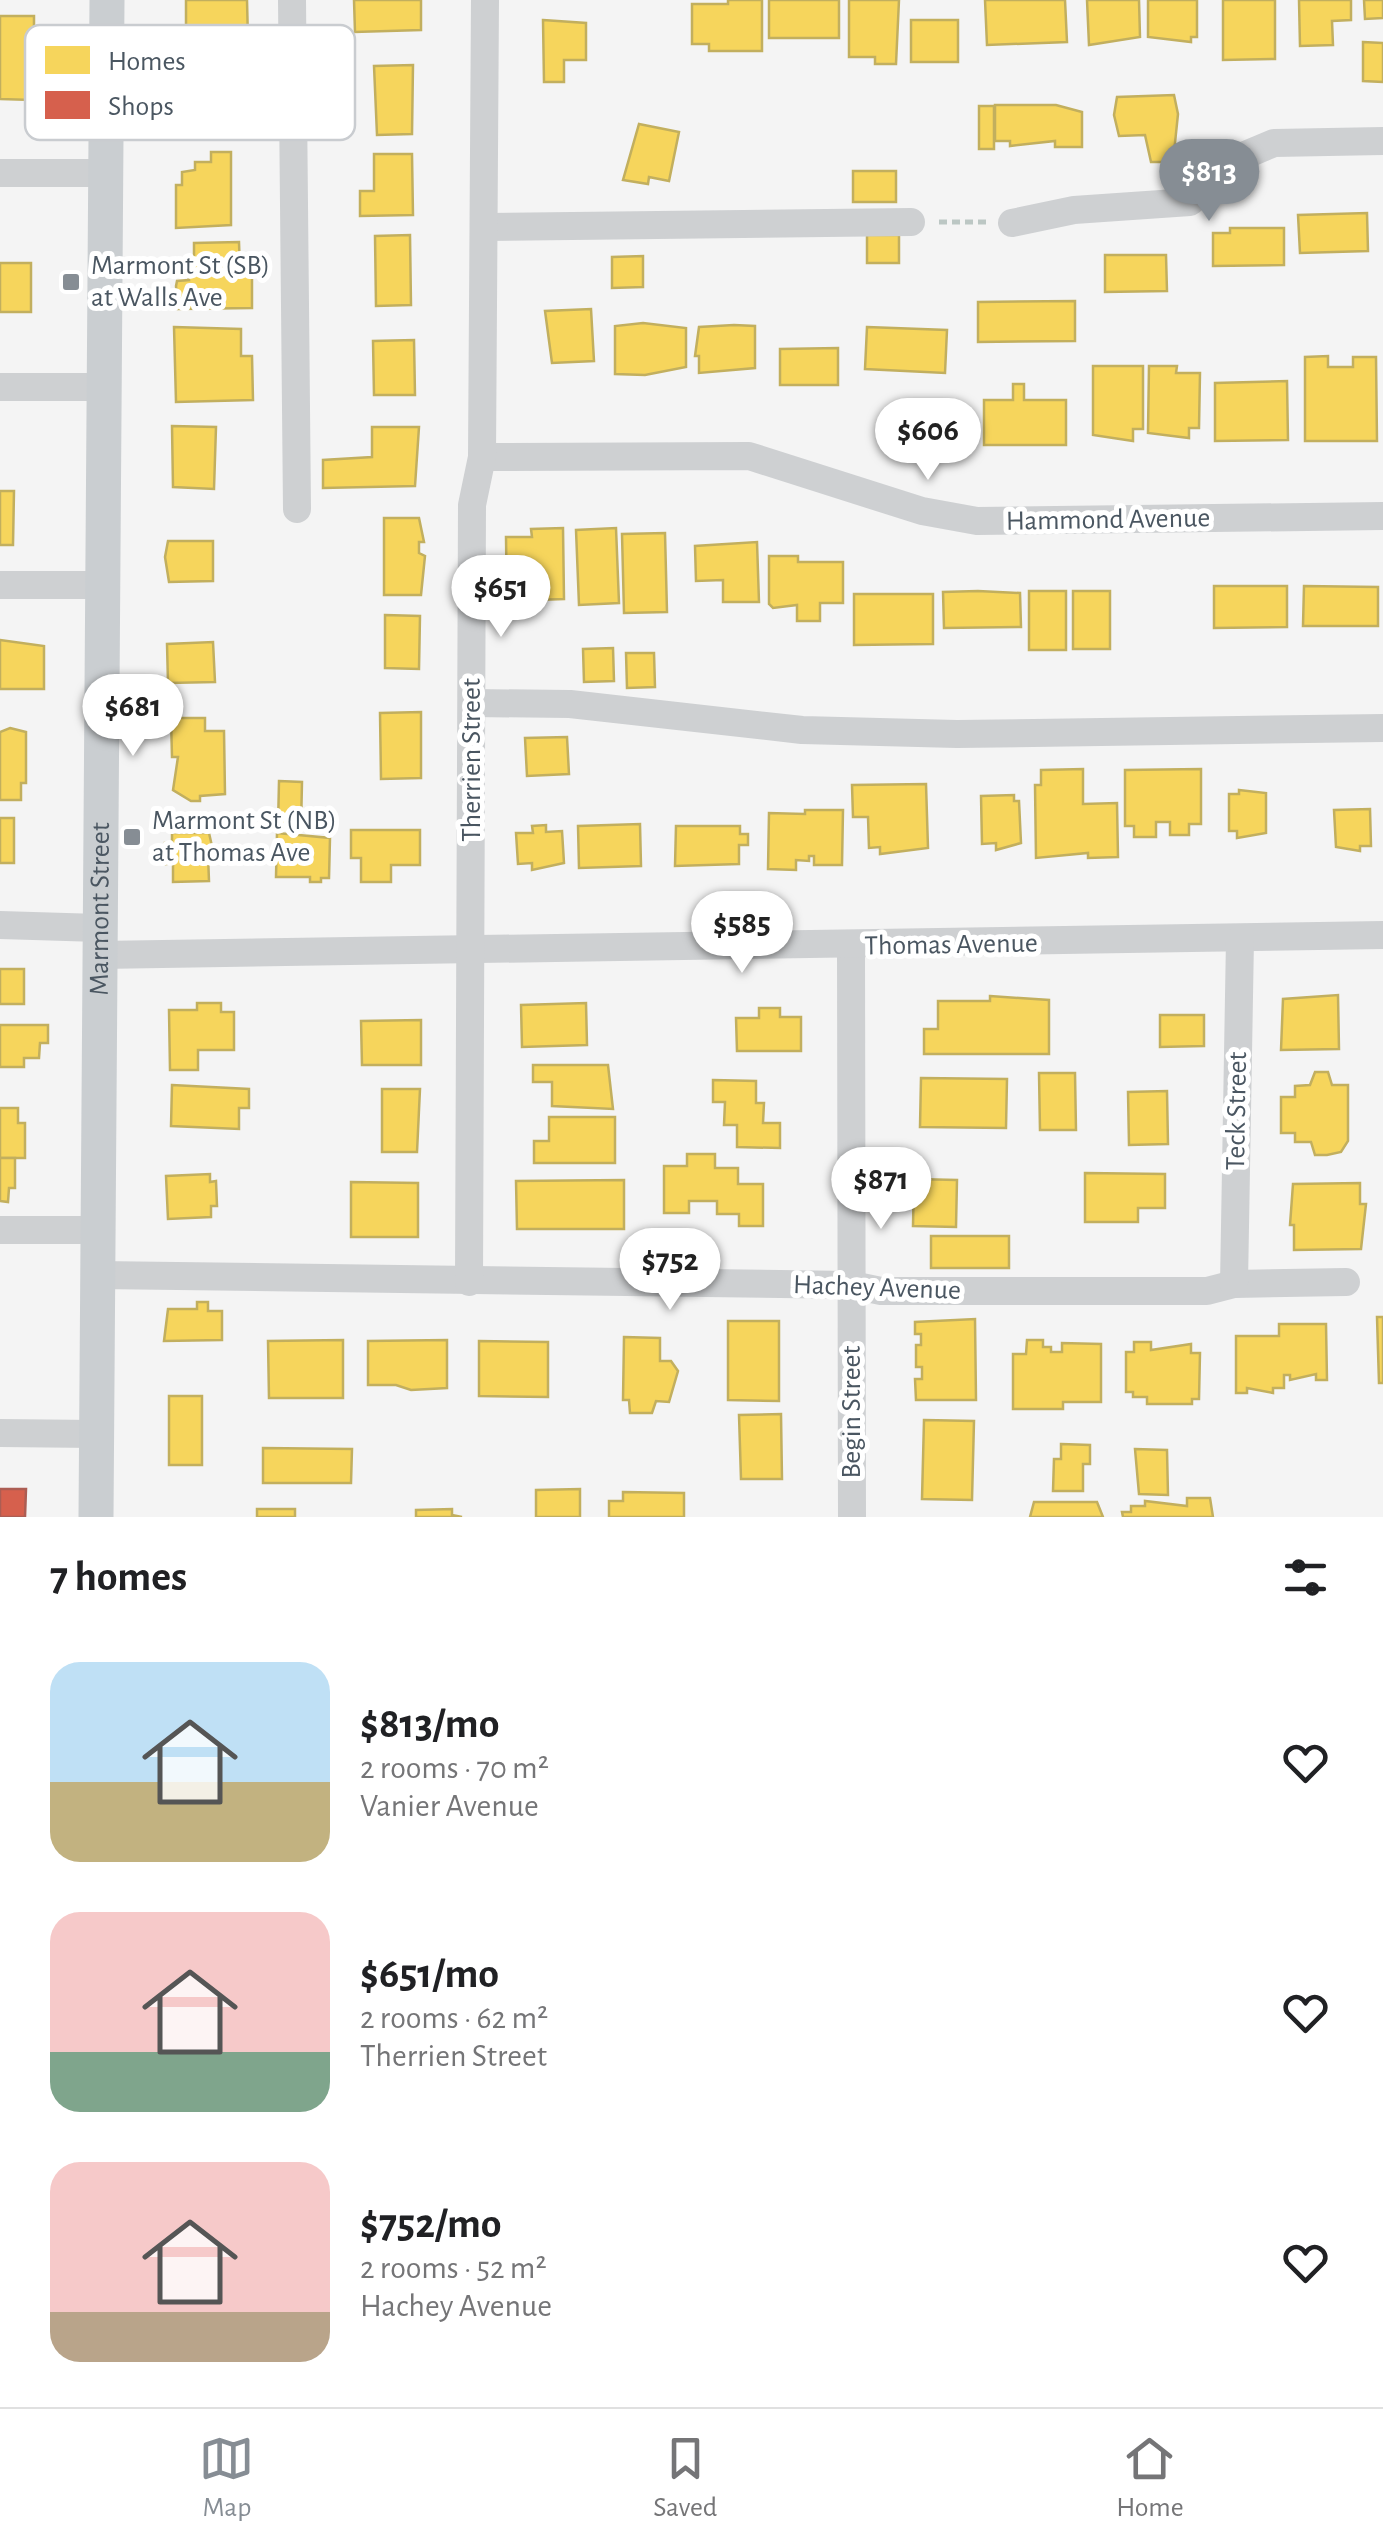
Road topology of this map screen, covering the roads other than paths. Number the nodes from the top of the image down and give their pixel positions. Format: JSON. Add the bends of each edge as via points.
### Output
{"nodes":[{"id":1,"x":106,"y":0,"type":"edge"},
{"id":2,"x":292,"y":0,"type":"edge"},
{"id":3,"x":485,"y":0,"type":"edge"},
{"id":4,"x":106,"y":25,"type":"edge"},
{"id":5,"x":292,"y":25,"type":"edge"},
{"id":6,"x":104,"y":140,"type":"edge"},
{"id":7,"x":293,"y":140,"type":"edge"},
{"id":8,"x":1383,"y":141,"type":"edge"},
{"id":9,"x":0,"y":172,"type":"edge"},
{"id":10,"x":104,"y":173,"type":"junction"},
{"id":11,"x":911,"y":222,"type":"road end"},
{"id":12,"x":1012,"y":223,"type":"road end"},
{"id":13,"x":486,"y":227,"type":"junction"},
{"id":14,"x":0,"y":386,"type":"edge"},
{"id":15,"x":103,"y":387,"type":"junction"},
{"id":16,"x":482,"y":458,"type":"junction"},
{"id":17,"x":297,"y":509,"type":"dead end"},
{"id":18,"x":1383,"y":516,"type":"edge"},
{"id":19,"x":0,"y":585,"type":"edge"},
{"id":20,"x":103,"y":585,"type":"junction"},
{"id":21,"x":473,"y":702,"type":"junction"},
{"id":22,"x":1383,"y":728,"type":"edge"},
{"id":23,"x":0,"y":926,"type":"edge"},
{"id":24,"x":1383,"y":935,"type":"edge"},
{"id":25,"x":1240,"y":939,"type":"junction"},
{"id":26,"x":99,"y":942,"type":"junction"},
{"id":27,"x":851,"y":947,"type":"junction"},
{"id":28,"x":471,"y":949,"type":"junction"},
{"id":29,"x":0,"y":1230,"type":"edge"},
{"id":30,"x":99,"y":1230,"type":"junction"},
{"id":31,"x":98,"y":1275,"type":"junction"},
{"id":32,"x":469,"y":1282,"type":"junction"},
{"id":33,"x":1346,"y":1282,"type":"dead end"},
{"id":34,"x":1234,"y":1284,"type":"junction"},
{"id":35,"x":852,"y":1286,"type":"junction"},
{"id":36,"x":0,"y":1434,"type":"edge"},
{"id":37,"x":96,"y":1434,"type":"junction"},
{"id":38,"x":96,"y":1517,"type":"edge"},
{"id":39,"x":852,"y":1517,"type":"edge"}],
"edges":[{"from":1,"to":4,"type":"main road","name":"Marmont Street"},
{"from":2,"to":5,"type":"street"},
{"from":3,"to":13,"type":"street","name":"Therrien Street"},
{"from":6,"to":10,"type":"main road","name":"Marmont Street"},
{"from":7,"to":17,"type":"street"},
{"from":8,"to":12,"type":"street","via":[[1274,143],[1243,156],[1190,202],[1074,210]]},
{"from":9,"to":10,"type":"street"},
{"from":10,"to":15,"type":"main road","name":"Marmont Street"},
{"from":11,"to":13,"type":"street"},
{"from":13,"to":16,"type":"street","name":"Therrien Street"},
{"from":14,"to":15,"type":"street"},
{"from":15,"to":20,"type":"main road","name":"Marmont Street"},
{"from":16,"to":18,"type":"street","name":"Hammond Avenue","via":[[750,456],[922,511],[977,521]]},
{"from":16,"to":21,"type":"street","name":"Therrien Street","via":[[472,505]]},
{"from":19,"to":20,"type":"street"},
{"from":20,"to":26,"type":"main road","name":"Marmont Street"},
{"from":21,"to":22,"type":"street","via":[[570,704],[802,730]]},
{"from":21,"to":28,"type":"street","name":"Therrien Street"},
{"from":23,"to":26,"type":"street","name":"Thomas Avenue"},
{"from":24,"to":25,"type":"street","name":"Thomas Avenue"},
{"from":25,"to":27,"type":"street","name":"Thomas Avenue"},
{"from":25,"to":34,"type":"street","name":"Teck Street"},
{"from":26,"to":28,"type":"street","name":"Thomas Avenue"},
{"from":26,"to":30,"type":"main road","name":"Marmont Street"},
{"from":27,"to":28,"type":"street","name":"Thomas Avenue"},
{"from":27,"to":35,"type":"street","name":"Begin Street"},
{"from":28,"to":32,"type":"street","name":"Therrien Street"},
{"from":29,"to":30,"type":"street"},
{"from":30,"to":31,"type":"main road","name":"Marmont Street"},
{"from":31,"to":32,"type":"street","name":"Hachey Avenue"},
{"from":31,"to":37,"type":"main road","name":"Marmont Street"},
{"from":32,"to":35,"type":"street","name":"Hachey Avenue"},
{"from":33,"to":34,"type":"street","name":"Hachey Avenue"},
{"from":34,"to":35,"type":"street","name":"Hachey Avenue","via":[[1207,1291]]},
{"from":35,"to":39,"type":"street","name":"Begin Street"},
{"from":36,"to":37,"type":"street"},
{"from":37,"to":38,"type":"main road","name":"Marmont Street"}]}
